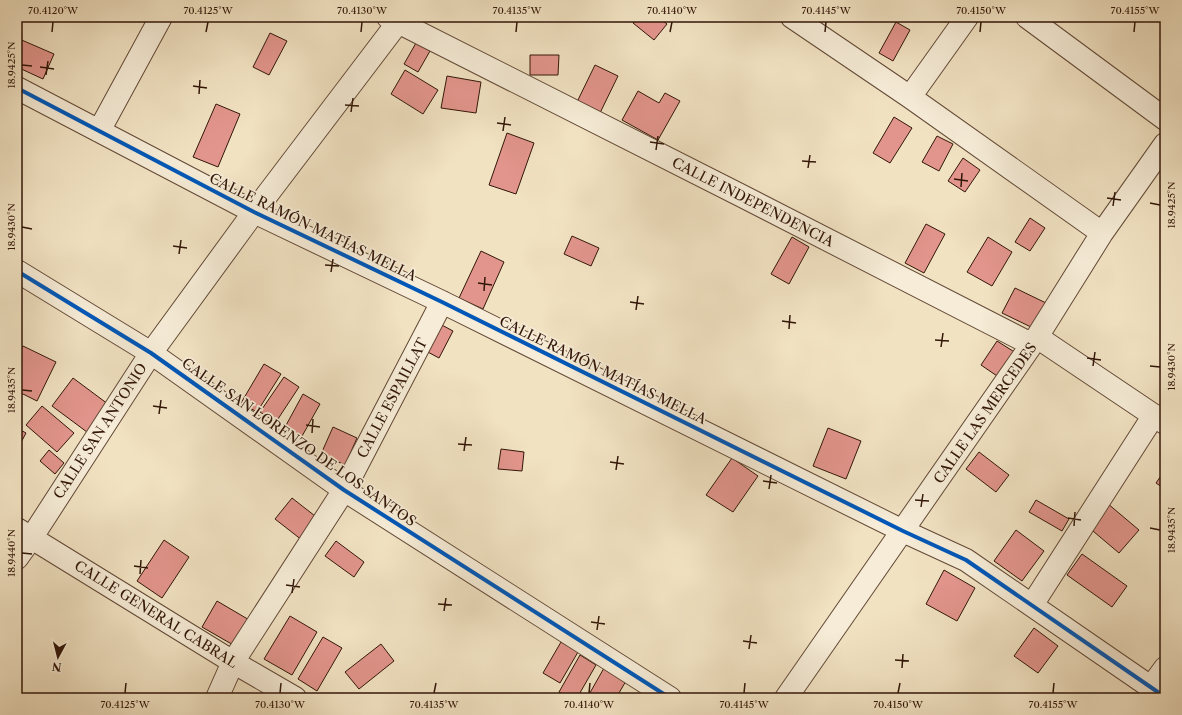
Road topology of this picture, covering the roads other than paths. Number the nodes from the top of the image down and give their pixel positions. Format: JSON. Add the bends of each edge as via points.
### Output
{"nodes":[{"id":1,"x":160,"y":17,"type":"edge"},
{"id":2,"x":792,"y":17,"type":"edge"},
{"id":3,"x":967,"y":17,"type":"edge"},
{"id":4,"x":1027,"y":17,"type":"edge"},
{"id":5,"x":396,"y":19,"type":"edge"},
{"id":6,"x":17,"y":88,"type":"edge"},
{"id":7,"x":910,"y":97,"type":"junction"},
{"id":8,"x":1165,"y":119,"type":"edge"},
{"id":9,"x":99,"y":131,"type":"junction"},
{"id":10,"x":1165,"y":144,"type":"edge"},
{"id":11,"x":254,"y":212,"type":"junction"},
{"id":12,"x":1102,"y":233,"type":"junction"},
{"id":13,"x":19,"y":279,"type":"edge"},
{"id":14,"x":442,"y":302,"type":"junction"},
{"id":15,"x":1034,"y":340,"type":"junction"},
{"id":16,"x":151,"y":353,"type":"junction"},
{"id":17,"x":1159,"y":419,"type":"edge"},
{"id":18,"x":344,"y":490,"type":"junction"},
{"id":19,"x":903,"y":531,"type":"junction"},
{"id":20,"x":24,"y":533,"type":"edge"},
{"id":21,"x":17,"y":558,"type":"edge"},
{"id":22,"x":1032,"y":605,"type":"junction"},
{"id":23,"x":233,"y":662,"type":"junction"},
{"id":24,"x":1165,"y":668,"type":"edge"},
{"id":25,"x":1158,"y":692,"type":"edge"},
{"id":26,"x":217,"y":698,"type":"edge"},
{"id":27,"x":295,"y":698,"type":"edge"},
{"id":28,"x":670,"y":698,"type":"edge"},
{"id":29,"x":786,"y":698,"type":"edge"}],
"edges":[{"from":1,"to":9,"type":"street"},
{"from":2,"to":7,"type":"street"},
{"from":3,"to":7,"type":"street"},
{"from":4,"to":8,"type":"street"},
{"from":5,"to":11,"type":"street","name":"CALLE SAN ANTONIO"},
{"from":5,"to":15,"type":"street","name":"CALLE INDEPENDENCIA"},
{"from":6,"to":9,"type":"street","name":"CALLE RAMÓN MATÍAS MELLA"},
{"from":7,"to":12,"type":"street"},
{"from":9,"to":11,"type":"street","name":"CALLE RAMÓN MATÍAS MELLA"},
{"from":10,"to":12,"type":"street","name":"CALLE LAS MERCEDES"},
{"from":11,"to":14,"type":"street","name":"CALLE RAMÓN MATÍAS MELLA"},
{"from":11,"to":16,"type":"street","name":"CALLE SAN ANTONIO"},
{"from":12,"to":15,"type":"street","name":"CALLE LAS MERCEDES"},
{"from":13,"to":16,"type":"street","name":"CALLE SAN LORENZO DE LOS SANTOS"},
{"from":14,"to":18,"type":"street","name":"CALLE ESPAILLAT"},
{"from":14,"to":19,"type":"street","name":"CALLE RAMÓN MATÍAS MELLA"},
{"from":15,"to":17,"type":"street","name":"CALLE INDEPENDENCIA"},
{"from":15,"to":19,"type":"street","name":"CALLE LAS MERCEDES"},
{"from":16,"to":18,"type":"street","name":"CALLE SAN LORENZO DE LOS SANTOS"},
{"from":16,"to":20,"type":"street","name":"CALLE SAN ANTONIO"},
{"from":17,"to":22,"type":"street"},
{"from":18,"to":23,"type":"street","name":"CALLE ESPAILLAT"},
{"from":18,"to":28,"type":"street","name":"CALLE SAN LORENZO DE LOS SANTOS"},
{"from":19,"to":22,"type":"street","name":"CALLE RAMÓN MATÍAS MELLA","via":[[966,560]]},
{"from":19,"to":29,"type":"street","name":"CALLE LAS MERCEDES"},
{"from":20,"to":21,"type":"street","name":"CALLE SAN ANTONIO"},
{"from":20,"to":23,"type":"street","name":"CALLE GENERAL CABRAL"},
{"from":22,"to":25,"type":"street","name":"CALLE RAMÓN MATÍAS MELLA"},
{"from":23,"to":26,"type":"street","name":"CALLE ESPAILLAT"},
{"from":23,"to":27,"type":"street","name":"CALLE GENERAL CABRAL"},
{"from":24,"to":25,"type":"street"}]}
